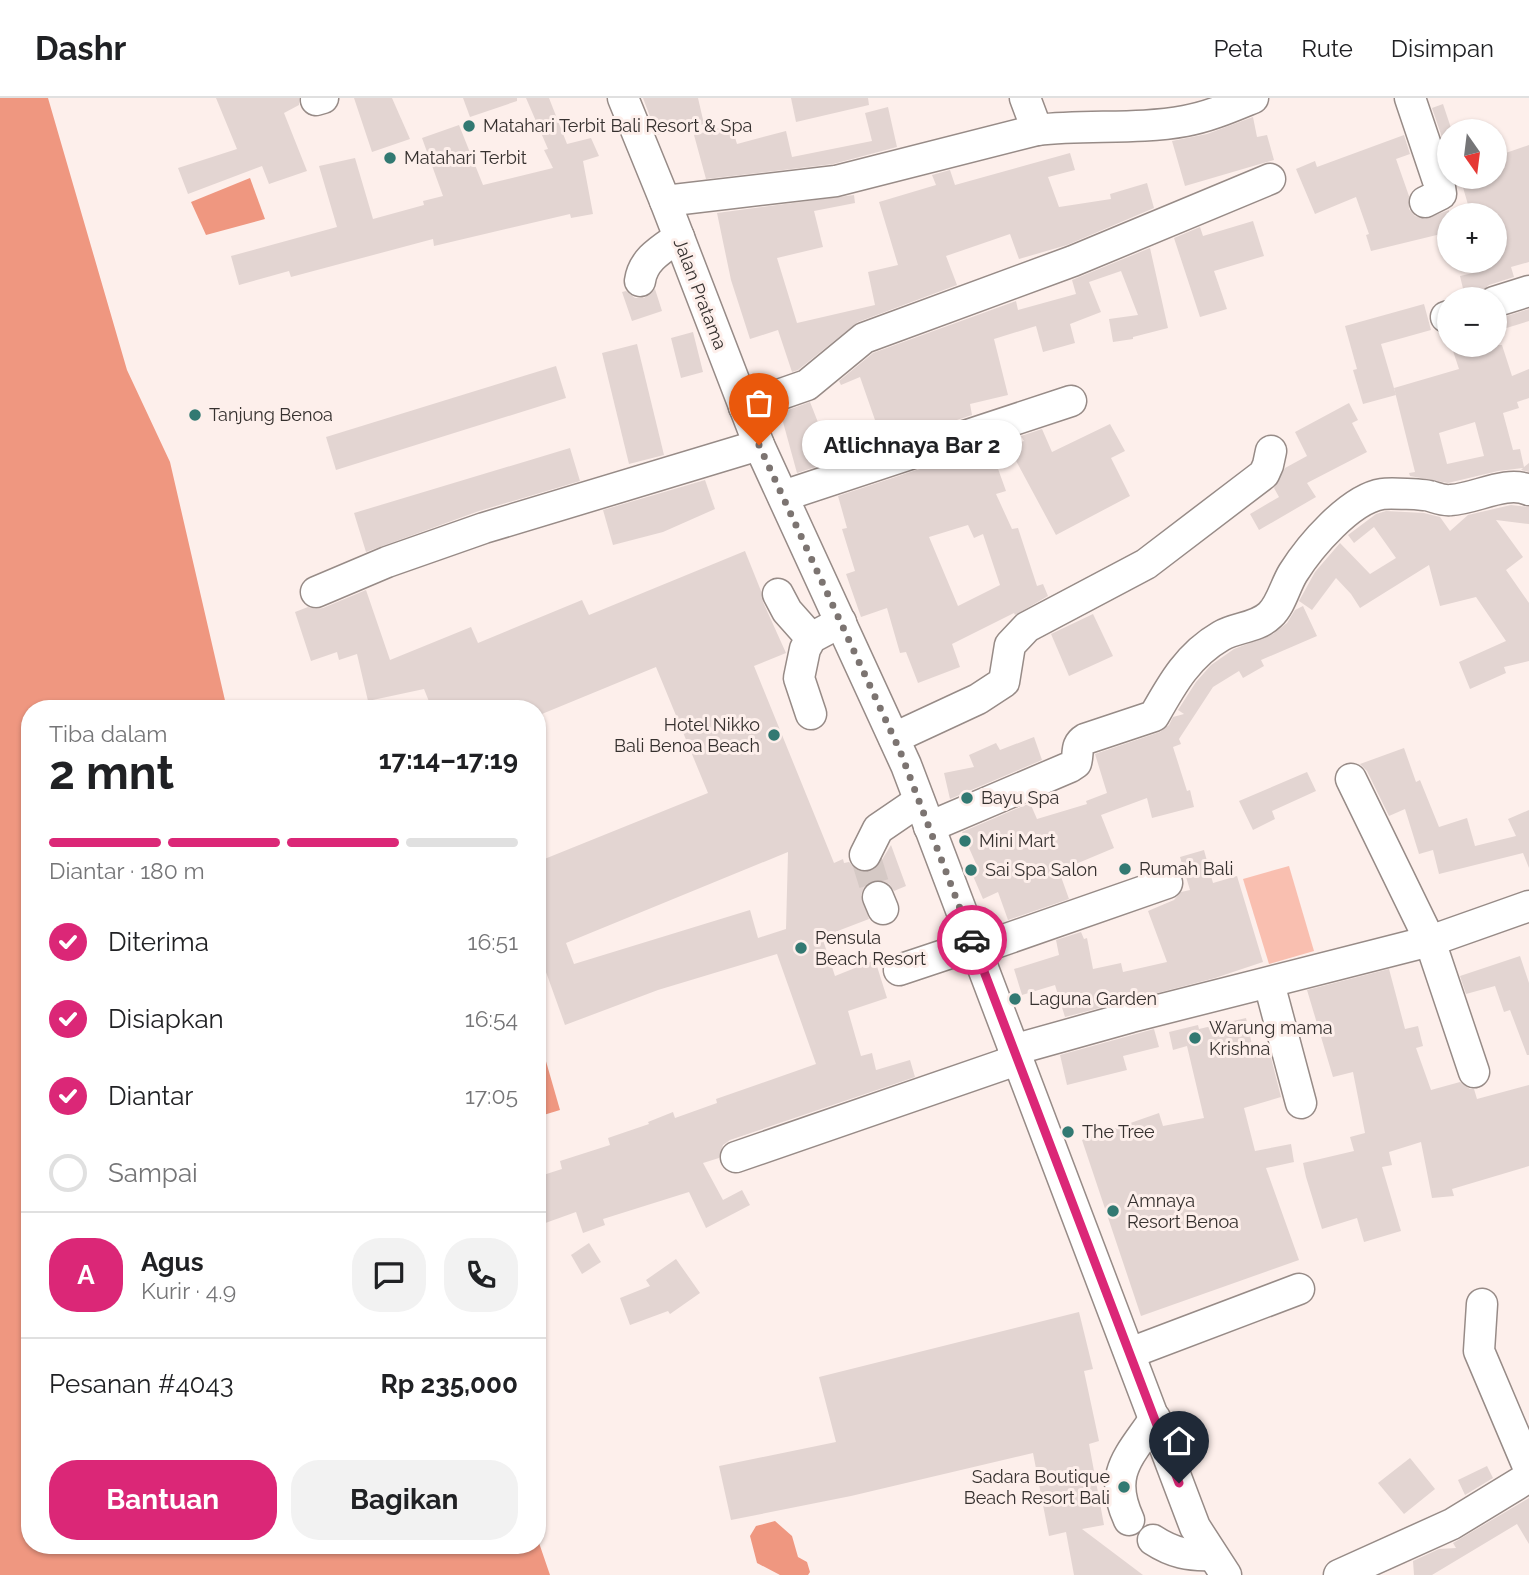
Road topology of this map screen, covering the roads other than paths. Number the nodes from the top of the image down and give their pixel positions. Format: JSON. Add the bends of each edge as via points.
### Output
{"nodes":[{"id":1,"x":623,"y":98,"type":"edge"},
{"id":2,"x":1025,"y":98,"type":"edge"},
{"id":3,"x":1252,"y":98,"type":"edge"},
{"id":4,"x":1410,"y":98,"type":"edge"},
{"id":5,"x":1146,"y":111,"type":"edge"},
{"id":6,"x":1037,"y":130,"type":"junction"},
{"id":7,"x":1270,"y":179,"type":"dead end"},
{"id":8,"x":665,"y":201,"type":"junction"},
{"id":9,"x":1425,"y":202,"type":"dead end"},
{"id":10,"x":679,"y":237,"type":"junction"},
{"id":11,"x":640,"y":281,"type":"dead end"},
{"id":12,"x":1529,"y":291,"type":"edge"},
{"id":13,"x":1507,"y":298,"type":"edge"},
{"id":14,"x":1071,"y":401,"type":"dead end"},
{"id":15,"x":744,"y":407,"type":"junction"},
{"id":16,"x":759,"y":445,"type":"junction"},
{"id":17,"x":1271,"y":450,"type":"dead end"},
{"id":18,"x":1529,"y":490,"type":"edge"},
{"id":19,"x":783,"y":496,"type":"junction"},
{"id":20,"x":316,"y":592,"type":"dead end"},
{"id":21,"x":778,"y":594,"type":"dead end"},
{"id":22,"x":841,"y":622,"type":"junction"},
{"id":23,"x":811,"y":638,"type":"junction"},
{"id":24,"x":811,"y":714,"type":"dead end"},
{"id":25,"x":894,"y":738,"type":"junction"},
{"id":26,"x":1351,"y":779,"type":"dead end"},
{"id":27,"x":924,"y":814,"type":"junction"},
{"id":28,"x":865,"y":855,"type":"dead end"},
{"id":29,"x":1167,"y":883,"type":"dead end"},
{"id":30,"x":1529,"y":906,"type":"edge"},
{"id":31,"x":1430,"y":941,"type":"junction"},
{"id":32,"x":974,"y":947,"type":"junction"},
{"id":33,"x":898,"y":970,"type":"dead end"},
{"id":34,"x":1269,"y":984,"type":"junction"},
{"id":35,"x":1015,"y":1055,"type":"junction"},
{"id":36,"x":1474,"y":1072,"type":"dead end"},
{"id":37,"x":1301,"y":1103,"type":"dead end"},
{"id":38,"x":736,"y":1157,"type":"dead end"},
{"id":39,"x":1299,"y":1289,"type":"dead end"},
{"id":40,"x":1482,"y":1304,"type":"dead end"},
{"id":41,"x":1130,"y":1353,"type":"junction"},
{"id":42,"x":1155,"y":1418,"type":"junction"},
{"id":43,"x":1529,"y":1469,"type":"edge"},
{"id":44,"x":1529,"y":1478,"type":"edge"},
{"id":45,"x":1129,"y":1520,"type":"dead end"},
{"id":46,"x":1153,"y":1540,"type":"dead end"},
{"id":47,"x":1219,"y":1565,"type":"edge"},
{"id":48,"x":1339,"y":1575,"type":"edge"}],
"edges":[{"from":1,"to":8,"type":"street","name":"Jalan Pratama"},
{"from":2,"to":6,"type":"street"},
{"from":3,"to":5,"type":"street","via":[[1188,121]]},
{"from":4,"to":9,"type":"street","via":[[1440,187],[1441,194]]},
{"from":5,"to":6,"type":"street"},
{"from":6,"to":8,"type":"street","via":[[836,181]]},
{"from":7,"to":15,"type":"street","via":[[1073,261],[863,338],[807,385]]},
{"from":8,"to":10,"type":"street","name":"Jalan Pratama"},
{"from":10,"to":11,"type":"street","via":[[650,259]]},
{"from":10,"to":15,"type":"street","name":"Jalan Pratama"},
{"from":12,"to":13,"type":"street"},
{"from":14,"to":19,"type":"street"},
{"from":15,"to":16,"type":"street","name":"Jalan Pratama"},
{"from":16,"to":19,"type":"street","name":"Jalan Pratama"},
{"from":16,"to":20,"type":"street","via":[[484,528]]},
{"from":17,"to":25,"type":"street","via":[[1264,474],[1146,564],[1027,627],[1010,646],[1004,682]]},
{"from":18,"to":27,"type":"street","via":[[1507,489],[1450,500],[1395,493],[1366,498],[1349,508],[1300,564],[1272,614],[1223,635],[1191,658],[1154,716],[1080,742],[1076,763],[1070,767]]},
{"from":19,"to":22,"type":"street","name":"Jalan Pratama"},
{"from":21,"to":23,"type":"street"},
{"from":22,"to":23,"type":"street"},
{"from":22,"to":25,"type":"street","name":"Jalan Pratama"},
{"from":23,"to":24,"type":"street","via":[[799,678]]},
{"from":25,"to":27,"type":"street","name":"Jalan Pratama"},
{"from":26,"to":31,"type":"street"},
{"from":27,"to":28,"type":"street","via":[[878,829]]},
{"from":27,"to":32,"type":"street","name":"Jalan Pratama"},
{"from":29,"to":32,"type":"street"},
{"from":30,"to":31,"type":"street"},
{"from":31,"to":34,"type":"street"},
{"from":31,"to":36,"type":"street"},
{"from":32,"to":33,"type":"street"},
{"from":32,"to":35,"type":"street","name":"Jalan Pratama"},
{"from":34,"to":35,"type":"street","via":[[1131,1017]]},
{"from":34,"to":37,"type":"street"},
{"from":35,"to":38,"type":"street"},
{"from":35,"to":41,"type":"street","name":"Jalan Pratama"},
{"from":39,"to":41,"type":"street"},
{"from":40,"to":43,"type":"street","via":[[1479,1351]]},
{"from":41,"to":42,"type":"street","name":"Jalan Pratama"},
{"from":42,"to":45,"type":"street","via":[[1121,1471],[1120,1496]]},
{"from":42,"to":47,"type":"street","name":"Jalan Pratama","via":[[1195,1527]]},
{"from":44,"to":48,"type":"street","via":[[1451,1524]]},
{"from":46,"to":47,"type":"street","via":[[1166,1549]]}]}
